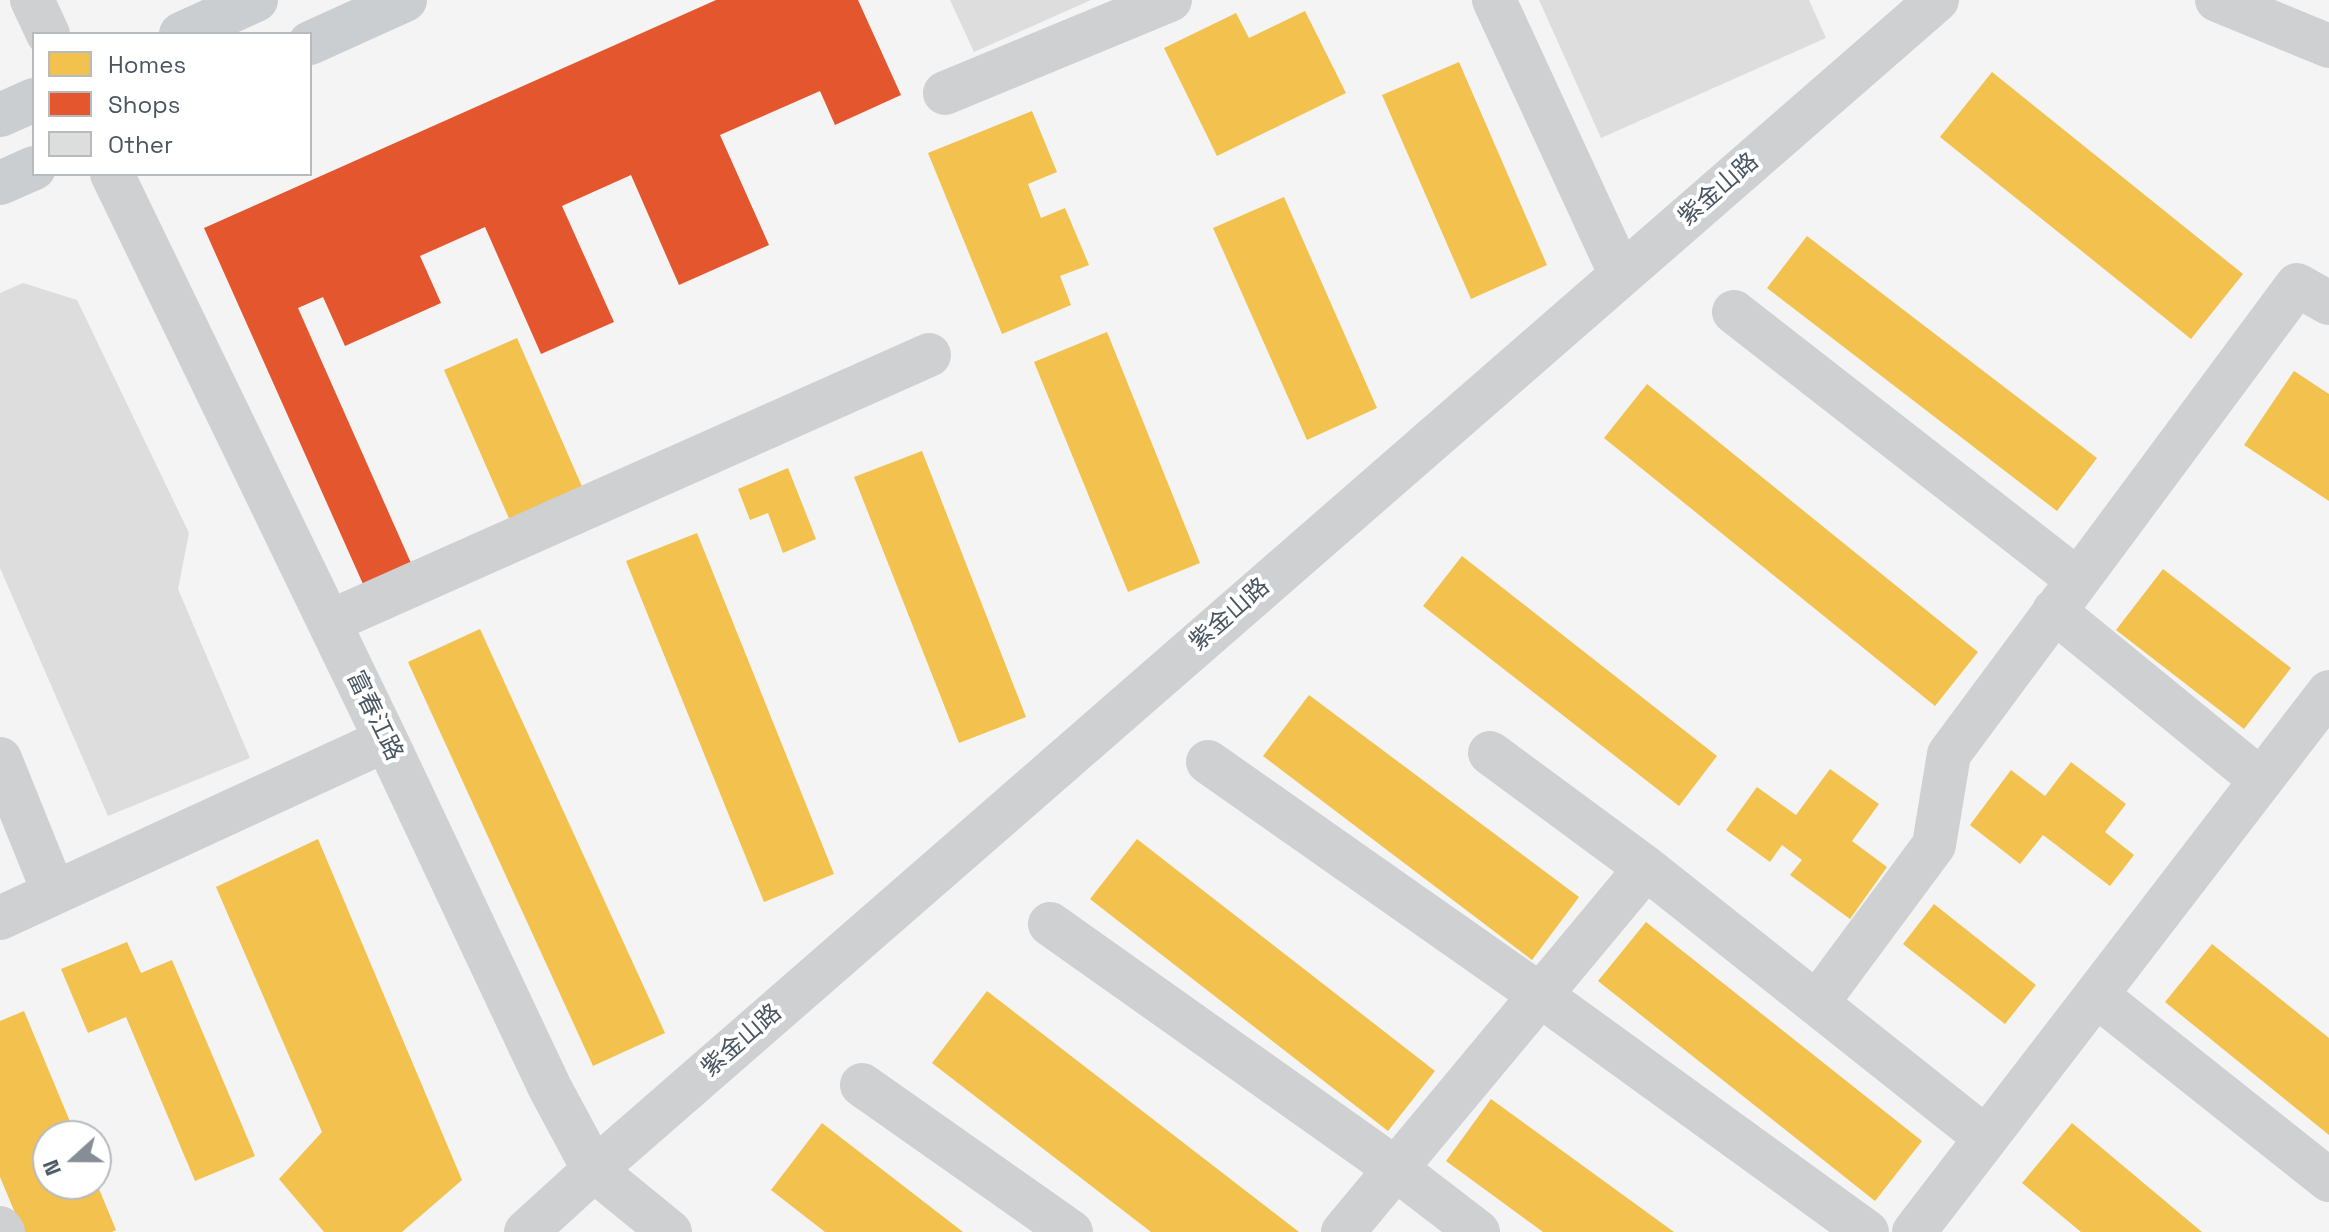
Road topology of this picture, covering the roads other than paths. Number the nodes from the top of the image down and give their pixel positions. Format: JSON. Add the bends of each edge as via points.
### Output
{"nodes":[{"id":1,"x":32,"y":0,"type":"edge"},
{"id":2,"x":256,"y":0,"type":"edge"},
{"id":3,"x":405,"y":0,"type":"edge"},
{"id":4,"x":1170,"y":0,"type":"edge"},
{"id":5,"x":1494,"y":0,"type":"edge"},
{"id":6,"x":1937,"y":0,"type":"edge"},
{"id":7,"x":2217,"y":0,"type":"edge"},
{"id":8,"x":47,"y":32,"type":"edge"},
{"id":9,"x":185,"y":32,"type":"edge"},
{"id":10,"x":312,"y":42,"type":"edge"},
{"id":11,"x":2329,"y":46,"type":"edge"},
{"id":12,"x":945,"y":93,"type":"dead end"},
{"id":13,"x":32,"y":101,"type":"edge"},
{"id":14,"x":0,"y":115,"type":"edge"},
{"id":15,"x":32,"y":169,"type":"edge"},
{"id":16,"x":113,"y":176,"type":"edge"},
{"id":17,"x":0,"y":183,"type":"edge"},
{"id":18,"x":1621,"y":275,"type":"junction"},
{"id":19,"x":2329,"y":303,"type":"edge"},
{"id":20,"x":1734,"y":312,"type":"dead end"},
{"id":21,"x":929,"y":355,"type":"dead end"},
{"id":22,"x":2066,"y":596,"type":"junction"},
{"id":23,"x":329,"y":622,"type":"junction"},
{"id":24,"x":2329,"y":692,"type":"edge"},
{"id":25,"x":386,"y":740,"type":"junction"},
{"id":26,"x":1490,"y":753,"type":"dead end"},
{"id":27,"x":0,"y":759,"type":"edge"},
{"id":28,"x":1208,"y":762,"type":"dead end"},
{"id":29,"x":2261,"y":780,"type":"junction"},
{"id":30,"x":1646,"y":868,"type":"junction"},
{"id":31,"x":54,"y":893,"type":"junction"},
{"id":32,"x":0,"y":918,"type":"edge"},
{"id":33,"x":1050,"y":924,"type":"dead end"},
{"id":34,"x":1540,"y":995,"type":"junction"},
{"id":35,"x":2096,"y":995,"type":"junction"},
{"id":36,"x":1817,"y":1003,"type":"junction"},
{"id":37,"x":862,"y":1085,"type":"dead end"},
{"id":38,"x":1986,"y":1138,"type":"junction"},
{"id":39,"x":1396,"y":1169,"type":"junction"},
{"id":40,"x":594,"y":1170,"type":"junction"},
{"id":41,"x":2329,"y":1180,"type":"edge"},
{"id":42,"x":526,"y":1232,"type":"edge"},
{"id":43,"x":670,"y":1232,"type":"edge"},
{"id":44,"x":1071,"y":1232,"type":"edge"},
{"id":45,"x":1343,"y":1232,"type":"edge"},
{"id":46,"x":1478,"y":1232,"type":"edge"},
{"id":47,"x":1867,"y":1232,"type":"edge"},
{"id":48,"x":1914,"y":1232,"type":"edge"}],
"edges":[{"from":1,"to":8,"type":"street"},
{"from":2,"to":9,"type":"main road"},
{"from":3,"to":10,"type":"main road"},
{"from":4,"to":12,"type":"street"},
{"from":5,"to":18,"type":"street"},
{"from":6,"to":18,"type":"street","name":"紫金山路"},
{"from":7,"to":11,"type":"street"},
{"from":13,"to":14,"type":"main road"},
{"from":15,"to":17,"type":"main road"},
{"from":16,"to":23,"type":"street","name":"富春江路"},
{"from":18,"to":40,"type":"street","name":"紫金山路"},
{"from":19,"to":22,"type":"street","via":[[2297,285]]},
{"from":20,"to":22,"type":"street"},
{"from":21,"to":23,"type":"street"},
{"from":22,"to":29,"type":"street"},
{"from":22,"to":36,"type":"street","via":[[1949,754],[1934,845]]},
{"from":23,"to":25,"type":"street","name":"富春江路"},
{"from":24,"to":29,"type":"street"},
{"from":25,"to":31,"type":"street"},
{"from":25,"to":40,"type":"street","name":"富春江路"},
{"from":26,"to":30,"type":"street"},
{"from":27,"to":31,"type":"street"},
{"from":28,"to":34,"type":"street"},
{"from":29,"to":35,"type":"street"},
{"from":30,"to":34,"type":"street"},
{"from":30,"to":36,"type":"street"},
{"from":31,"to":32,"type":"street"},
{"from":33,"to":39,"type":"street"},
{"from":34,"to":39,"type":"street"},
{"from":34,"to":47,"type":"street"},
{"from":35,"to":38,"type":"street"},
{"from":35,"to":41,"type":"street"},
{"from":36,"to":38,"type":"street"},
{"from":37,"to":44,"type":"street"},
{"from":38,"to":48,"type":"street"},
{"from":39,"to":45,"type":"street"},
{"from":39,"to":46,"type":"street"},
{"from":40,"to":42,"type":"street","name":"紫金山路"},
{"from":40,"to":43,"type":"street","name":"富春江路"}]}
